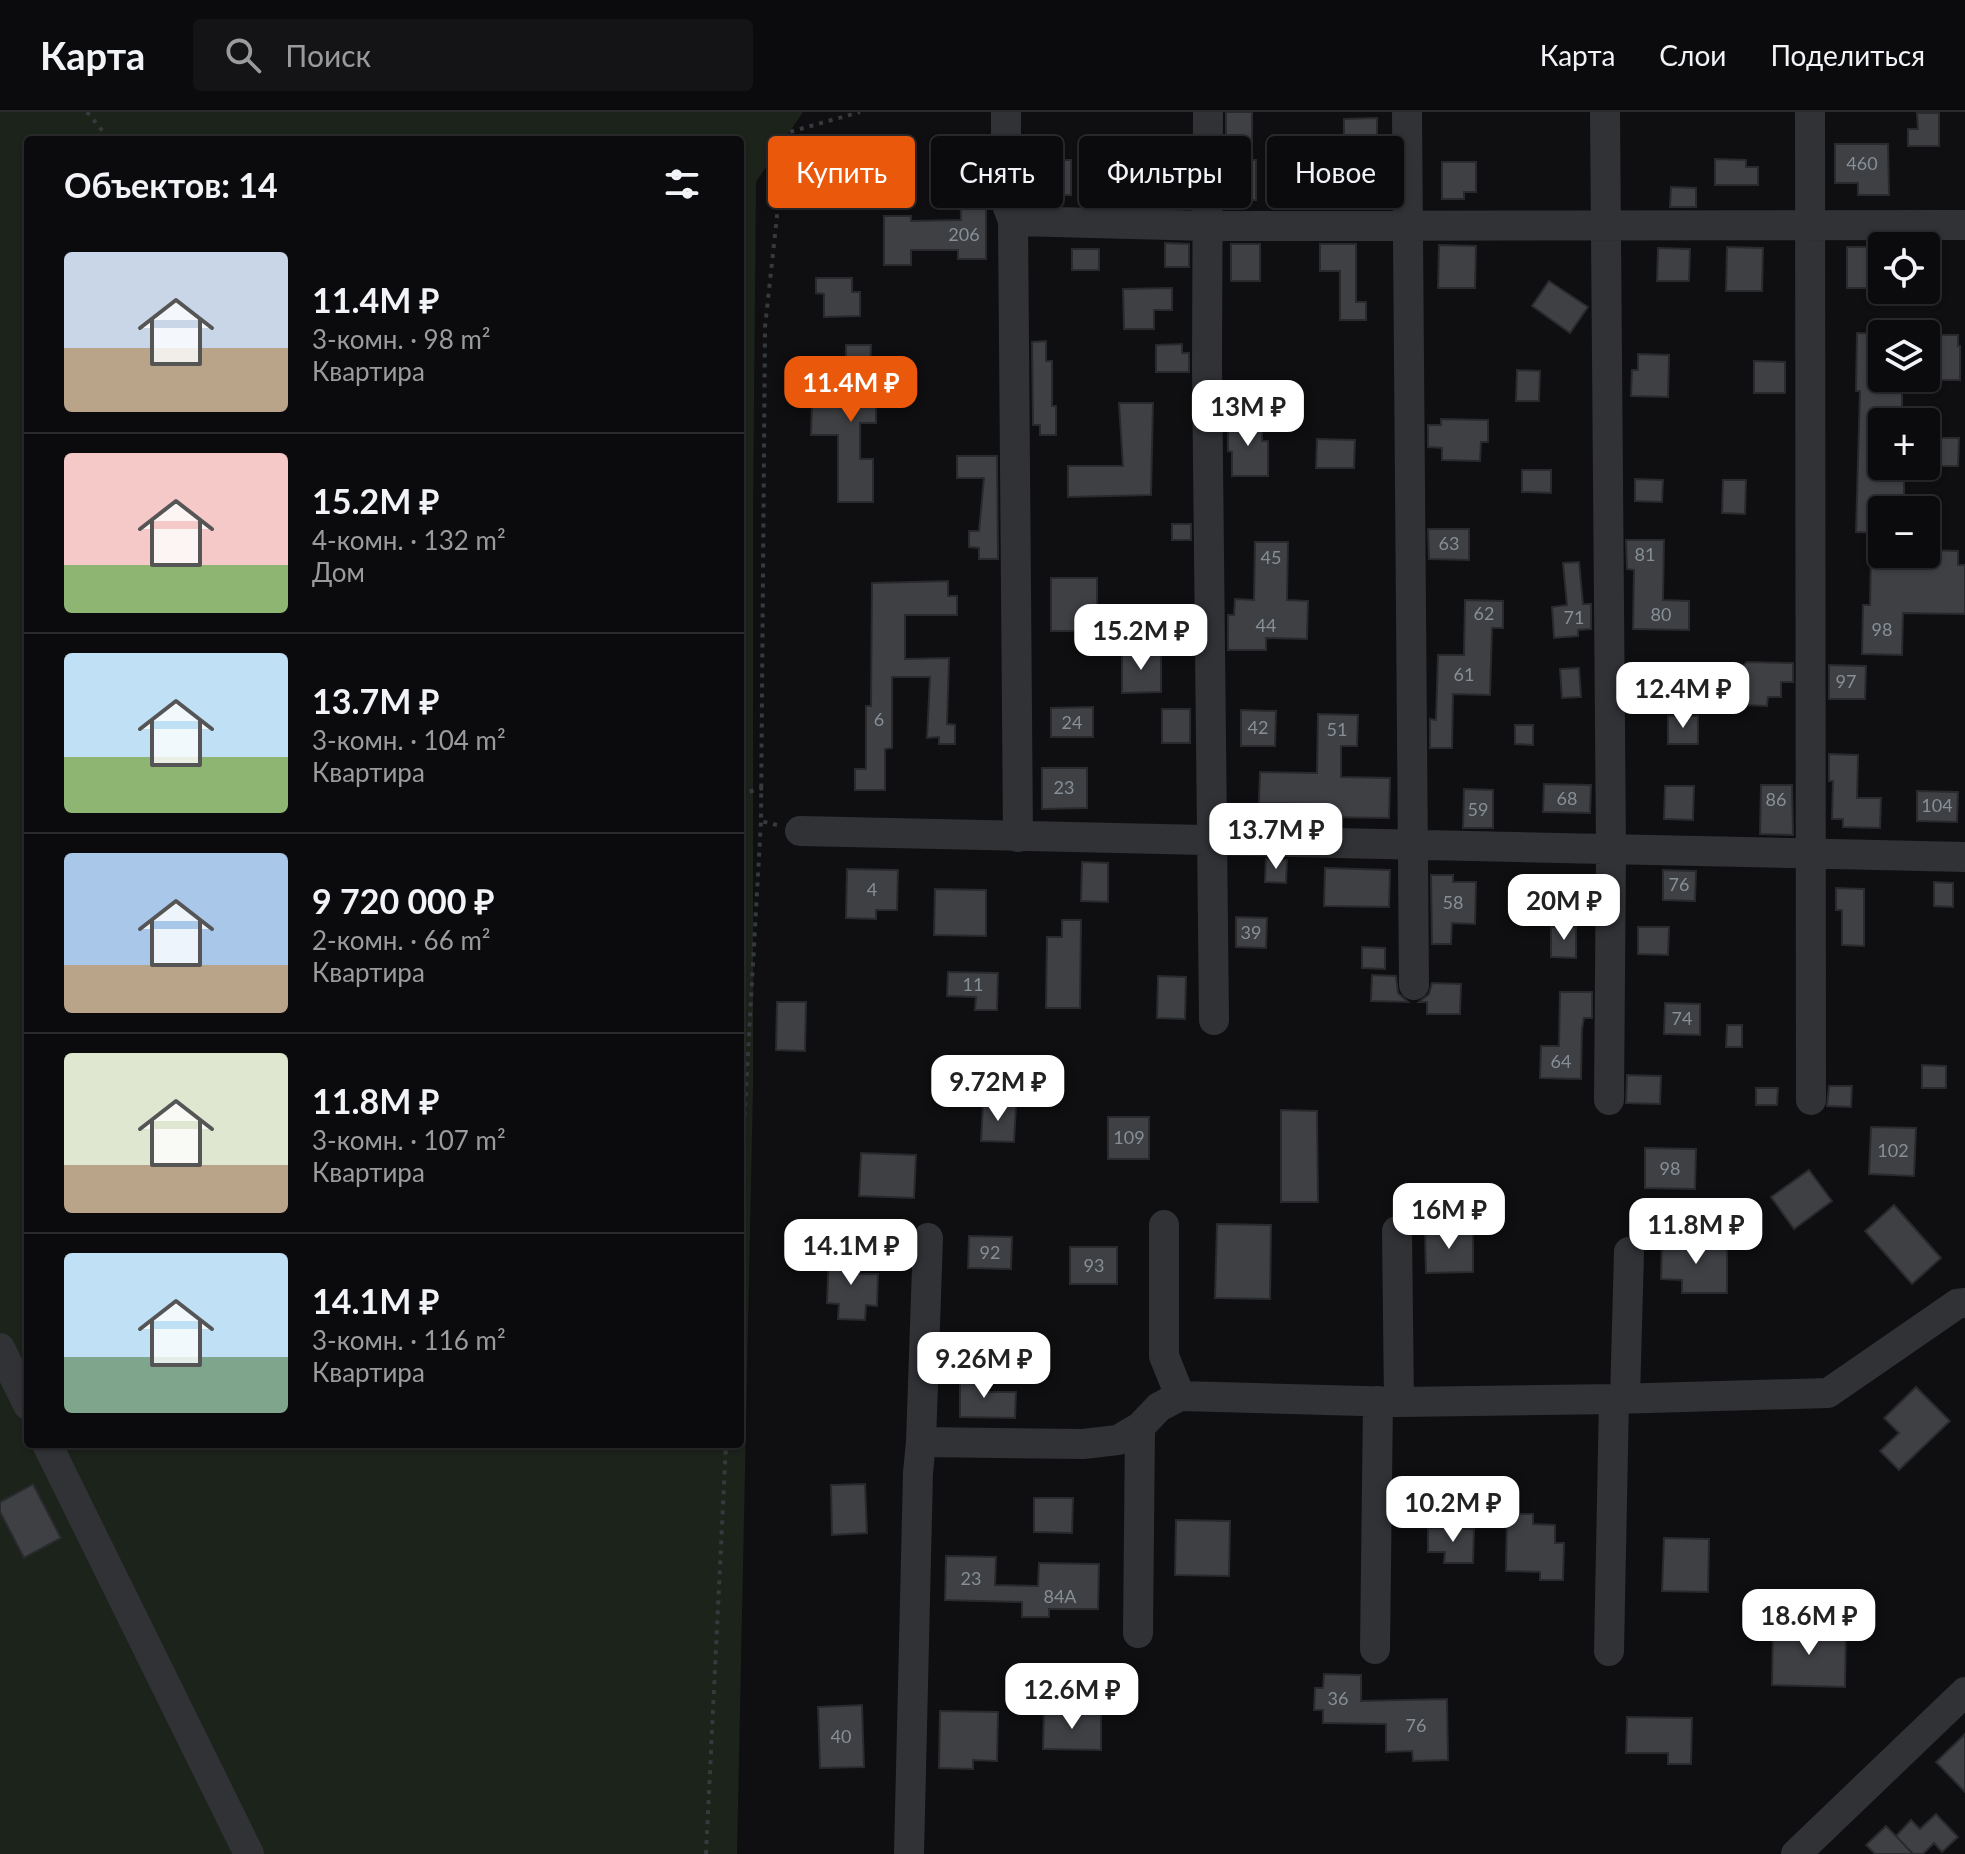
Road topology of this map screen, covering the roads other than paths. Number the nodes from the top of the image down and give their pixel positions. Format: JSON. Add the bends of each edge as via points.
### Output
{"nodes":[{"id":1,"x":1006,"y":112,"type":"edge"},
{"id":2,"x":1208,"y":112,"type":"edge"},
{"id":3,"x":1407,"y":112,"type":"edge"},
{"id":4,"x":1605,"y":112,"type":"edge"},
{"id":5,"x":1810,"y":112,"type":"edge"},
{"id":6,"x":1013,"y":221,"type":"junction"},
{"id":7,"x":1607,"y":225,"type":"junction"},
{"id":8,"x":1812,"y":225,"type":"junction"},
{"id":9,"x":1965,"y":225,"type":"edge"},
{"id":10,"x":1208,"y":226,"type":"junction"},
{"id":11,"x":1408,"y":226,"type":"junction"},
{"id":12,"x":800,"y":831,"type":"road end"},
{"id":13,"x":1018,"y":837,"type":"junction"},
{"id":14,"x":1213,"y":839,"type":"junction"},
{"id":15,"x":1413,"y":846,"type":"junction"},
{"id":16,"x":1611,"y":850,"type":"junction"},
{"id":17,"x":1810,"y":853,"type":"junction"},
{"id":18,"x":1965,"y":857,"type":"edge"},
{"id":19,"x":1414,"y":985,"type":"dead end"},
{"id":20,"x":1214,"y":1020,"type":"dead end"},
{"id":21,"x":1609,"y":1100,"type":"dead end"},
{"id":22,"x":1811,"y":1100,"type":"dead end"},
{"id":23,"x":1164,"y":1225,"type":"dead end"},
{"id":24,"x":1397,"y":1231,"type":"dead end"},
{"id":25,"x":928,"y":1238,"type":"dead end"},
{"id":26,"x":1629,"y":1252,"type":"dead end"},
{"id":27,"x":1965,"y":1303,"type":"edge"},
{"id":28,"x":0,"y":1348,"type":"edge"},
{"id":29,"x":1180,"y":1396,"type":"junction"},
{"id":30,"x":24,"y":1397,"type":"edge"},
{"id":31,"x":1620,"y":1399,"type":"junction"},
{"id":32,"x":1389,"y":1401,"type":"junction"},
{"id":33,"x":1140,"y":1427,"type":"junction"},
{"id":34,"x":921,"y":1442,"type":"junction"},
{"id":35,"x":49,"y":1448,"type":"edge"},
{"id":36,"x":1138,"y":1633,"type":"dead end"},
{"id":37,"x":1375,"y":1649,"type":"dead end"},
{"id":38,"x":1609,"y":1651,"type":"dead end"},
{"id":39,"x":1965,"y":1692,"type":"edge"},
{"id":40,"x":249,"y":1854,"type":"edge"},
{"id":41,"x":909,"y":1854,"type":"edge"},
{"id":42,"x":1796,"y":1854,"type":"edge"}],
"edges":[{"from":1,"to":6,"type":"street","via":[[1006,202]]},
{"from":2,"to":10,"type":"street"},
{"from":3,"to":11,"type":"street"},
{"from":4,"to":7,"type":"street"},
{"from":5,"to":8,"type":"street"},
{"from":6,"to":10,"type":"street"},
{"from":6,"to":13,"type":"street"},
{"from":7,"to":8,"type":"street"},
{"from":7,"to":11,"type":"street"},
{"from":7,"to":16,"type":"street"},
{"from":8,"to":9,"type":"street"},
{"from":8,"to":17,"type":"street"},
{"from":10,"to":11,"type":"street"},
{"from":10,"to":14,"type":"street"},
{"from":11,"to":15,"type":"street"},
{"from":12,"to":13,"type":"street"},
{"from":13,"to":14,"type":"street"},
{"from":14,"to":15,"type":"street"},
{"from":14,"to":20,"type":"street"},
{"from":15,"to":16,"type":"street"},
{"from":15,"to":19,"type":"street"},
{"from":16,"to":17,"type":"street"},
{"from":16,"to":21,"type":"street"},
{"from":17,"to":18,"type":"street"},
{"from":17,"to":22,"type":"street"},
{"from":23,"to":29,"type":"street","via":[[1164,1356]]},
{"from":24,"to":32,"type":"street"},
{"from":25,"to":34,"type":"street"},
{"from":26,"to":31,"type":"street"},
{"from":27,"to":31,"type":"street","via":[[1828,1393]]},
{"from":28,"to":30,"type":"street"},
{"from":29,"to":32,"type":"street"},
{"from":29,"to":33,"type":"street","via":[[1159,1407]]},
{"from":31,"to":32,"type":"street"},
{"from":31,"to":38,"type":"street"},
{"from":32,"to":37,"type":"street"},
{"from":33,"to":34,"type":"street","via":[[1118,1440],[1083,1444]]},
{"from":33,"to":36,"type":"street"},
{"from":34,"to":41,"type":"street"},
{"from":35,"to":40,"type":"street"},
{"from":39,"to":42,"type":"street"}]}
